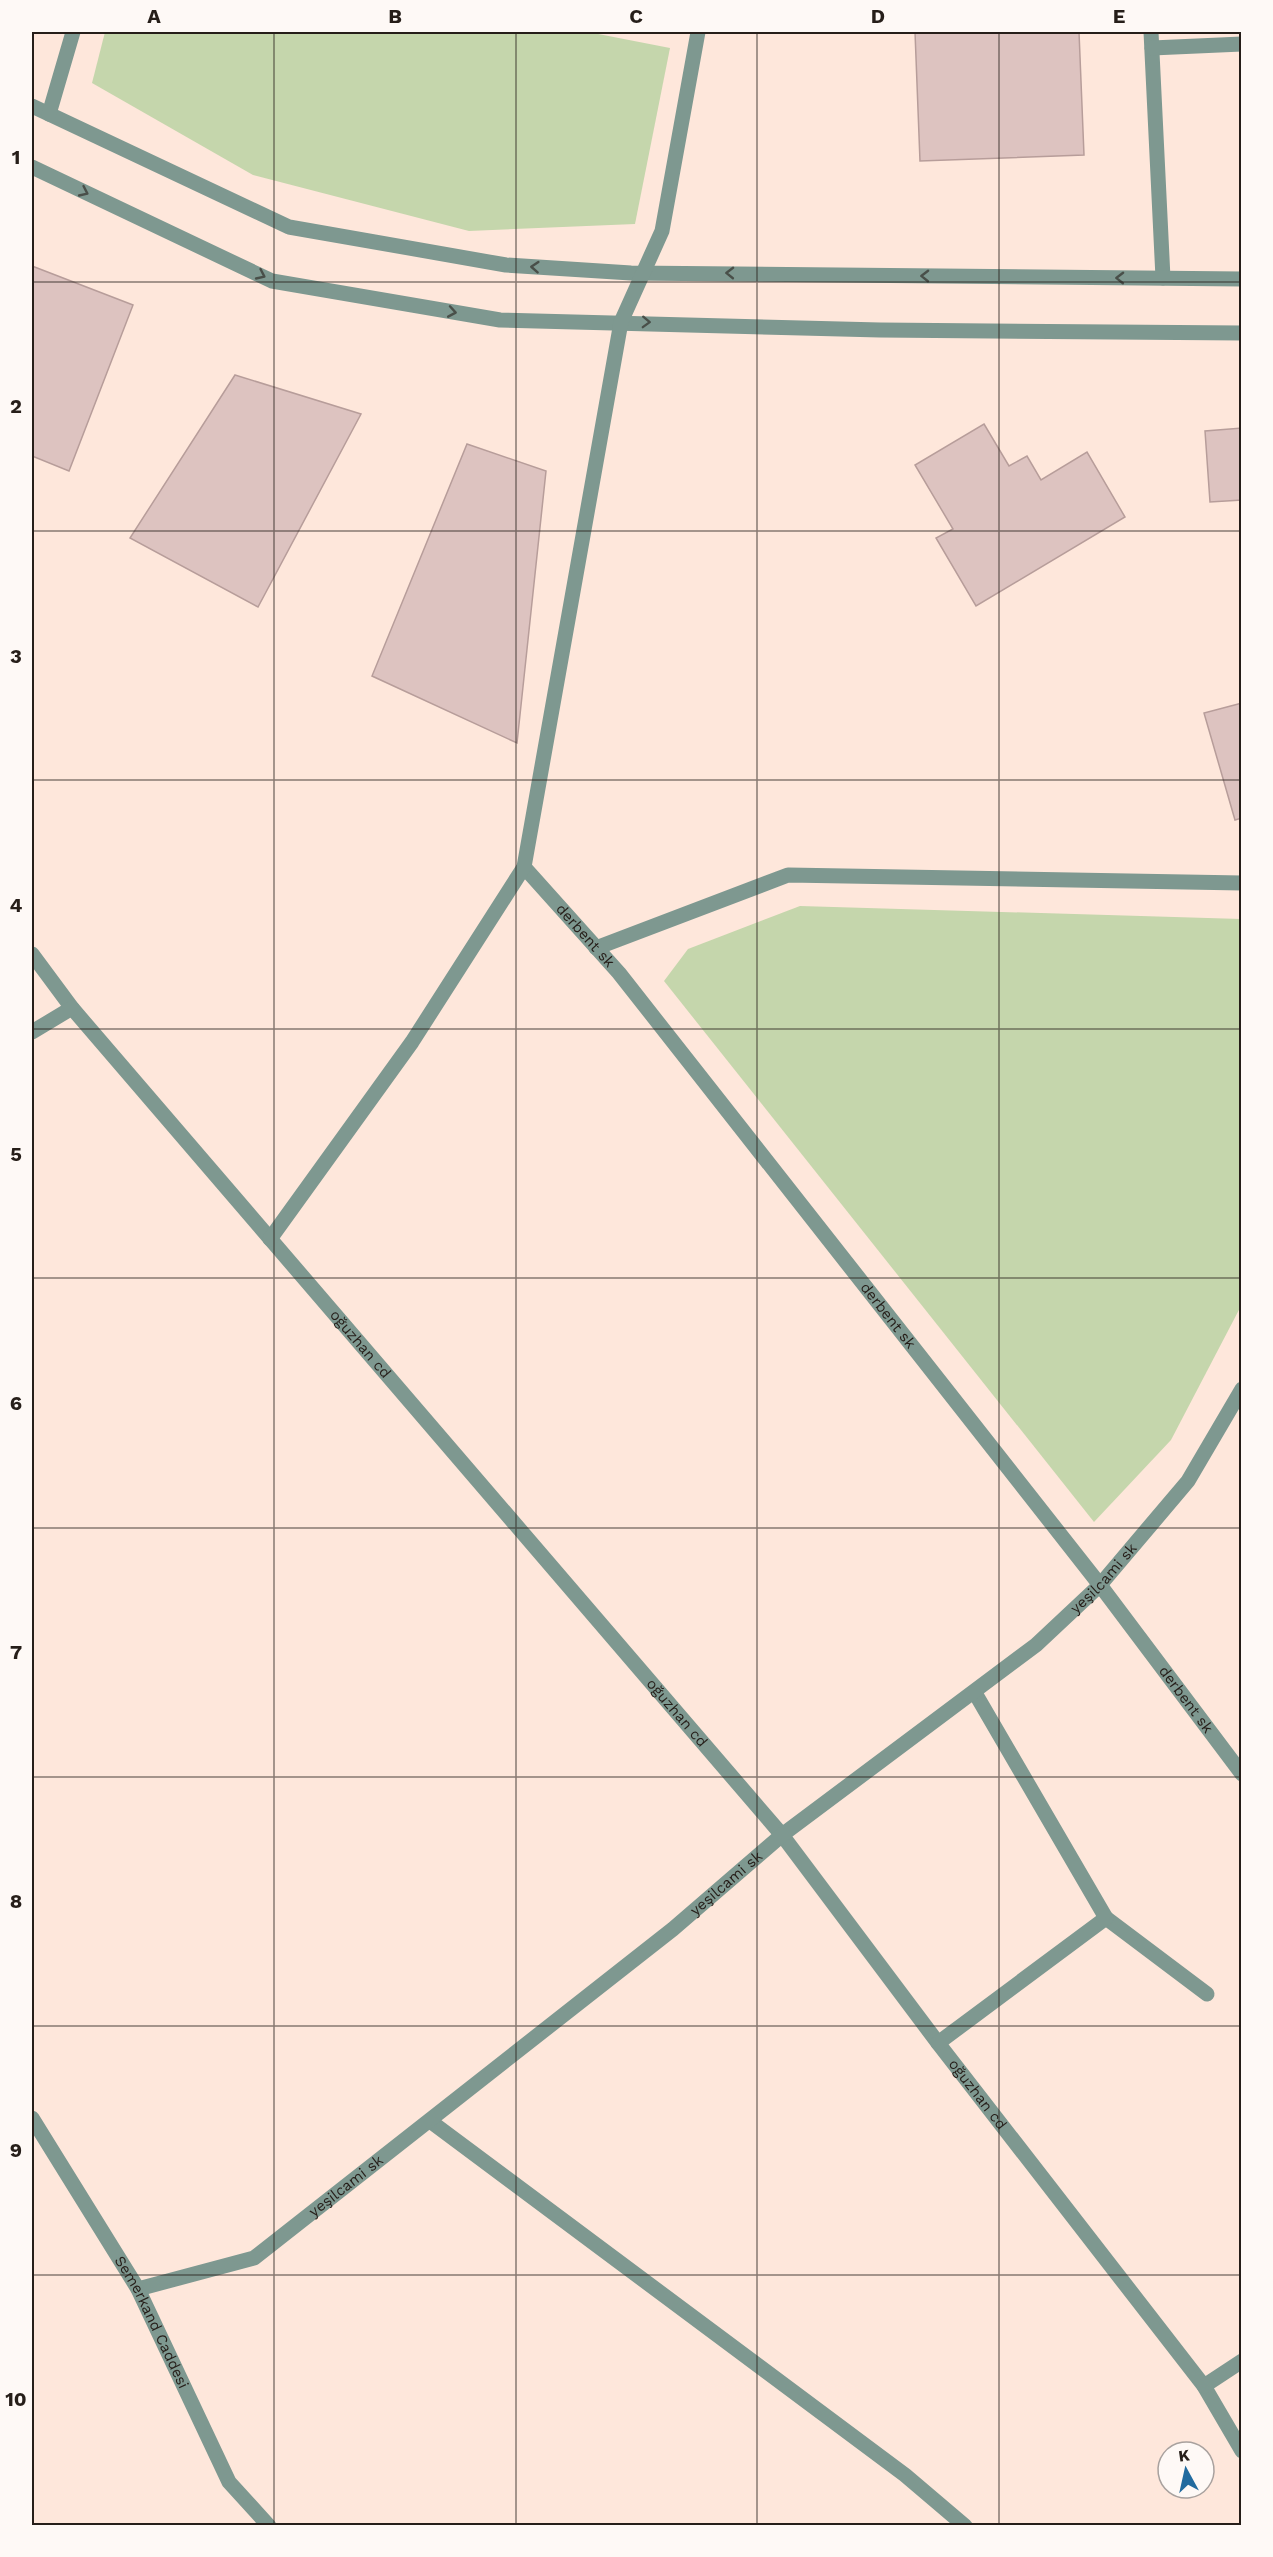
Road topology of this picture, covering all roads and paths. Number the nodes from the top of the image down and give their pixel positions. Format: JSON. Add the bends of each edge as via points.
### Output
{"nodes":[{"id":1,"x":73,"y":32,"type":"edge"},
{"id":2,"x":698,"y":32,"type":"edge"},
{"id":3,"x":1151,"y":32,"type":"edge"},
{"id":4,"x":1242,"y":44,"type":"edge"},
{"id":5,"x":1152,"y":48,"type":"junction"},
{"id":6,"x":32,"y":106,"type":"edge"},
{"id":7,"x":49,"y":114,"type":"junction"},
{"id":8,"x":32,"y":167,"type":"edge"},
{"id":9,"x":643,"y":272,"type":"junction"},
{"id":10,"x":1163,"y":278,"type":"junction"},
{"id":11,"x":1242,"y":279,"type":"edge"},
{"id":12,"x":621,"y":322,"type":"junction"},
{"id":13,"x":1242,"y":333,"type":"edge"},
{"id":14,"x":524,"y":867,"type":"junction"},
{"id":15,"x":1242,"y":883,"type":"edge"},
{"id":16,"x":596,"y":948,"type":"junction"},
{"id":17,"x":32,"y":954,"type":"edge"},
{"id":18,"x":72,"y":1008,"type":"junction"},
{"id":19,"x":32,"y":1032,"type":"edge"},
{"id":20,"x":270,"y":1239,"type":"junction"},
{"id":21,"x":1242,"y":1389,"type":"edge"},
{"id":22,"x":1100,"y":1586,"type":"junction"},
{"id":23,"x":975,"y":1693,"type":"junction"},
{"id":24,"x":1242,"y":1774,"type":"edge"},
{"id":25,"x":782,"y":1835,"type":"junction"},
{"id":26,"x":1106,"y":1918,"type":"junction"},
{"id":27,"x":1207,"y":1994,"type":"dead end"},
{"id":28,"x":938,"y":2043,"type":"junction"},
{"id":29,"x":32,"y":2118,"type":"edge"},
{"id":30,"x":430,"y":2121,"type":"junction"},
{"id":31,"x":138,"y":2289,"type":"junction"},
{"id":32,"x":1242,"y":2361,"type":"edge"},
{"id":33,"x":1204,"y":2386,"type":"junction"},
{"id":34,"x":1242,"y":2451,"type":"edge"},
{"id":35,"x":269,"y":2526,"type":"edge"},
{"id":36,"x":965,"y":2526,"type":"edge"}],
"edges":[{"from":1,"to":7,"type":"street"},
{"from":2,"to":9,"type":"street","via":[[662,231]]},
{"from":3,"to":5,"type":"street"},
{"from":4,"to":5,"type":"street"},
{"from":5,"to":10,"type":"street"},
{"from":6,"to":7,"type":"street"},
{"from":9,"to":7,"type":"street","one_way":true,"via":[[506,265],[289,227]]},
{"from":8,"to":12,"type":"street","one_way":true,"via":[[272,281],[500,320]]},
{"from":10,"to":9,"type":"street","one_way":true},
{"from":9,"to":12,"type":"street"},
{"from":10,"to":11,"type":"street"},
{"from":12,"to":13,"type":"street","one_way":true,"via":[[879,330]]},
{"from":12,"to":14,"type":"street"},
{"from":14,"to":16,"type":"street","name":"derbent sk"},
{"from":14,"to":20,"type":"street","via":[[412,1042]]},
{"from":15,"to":16,"type":"street","via":[[788,875]]},
{"from":16,"to":22,"type":"street","name":"derbent sk"},
{"from":17,"to":18,"type":"street","name":"oğuzhan cd"},
{"from":18,"to":19,"type":"street"},
{"from":18,"to":20,"type":"street","name":"oğuzhan cd"},
{"from":20,"to":25,"type":"street","name":"oğuzhan cd"},
{"from":21,"to":22,"type":"street","name":"yeşilcami sk","via":[[1188,1481]]},
{"from":22,"to":23,"type":"street","name":"yeşilcami sk","via":[[1036,1645]]},
{"from":22,"to":24,"type":"street","name":"derbent sk"},
{"from":23,"to":25,"type":"street","name":"yeşilcami sk"},
{"from":23,"to":26,"type":"street"},
{"from":25,"to":28,"type":"street","name":"oğuzhan cd"},
{"from":25,"to":30,"type":"street","name":"yeşilcami sk","via":[[673,1929]]},
{"from":26,"to":27,"type":"street"},
{"from":26,"to":28,"type":"street"},
{"from":28,"to":33,"type":"street","name":"oğuzhan cd"},
{"from":29,"to":31,"type":"street","name":"Semerkand Caddesi"},
{"from":30,"to":31,"type":"street","name":"yeşilcami sk","via":[[254,2258]]},
{"from":30,"to":36,"type":"street","via":[[905,2475]]},
{"from":31,"to":35,"type":"street","name":"Semerkand Caddesi","via":[[229,2482]]},
{"from":32,"to":33,"type":"street"},
{"from":33,"to":34,"type":"street","name":"oğuzhan cd"}]}
